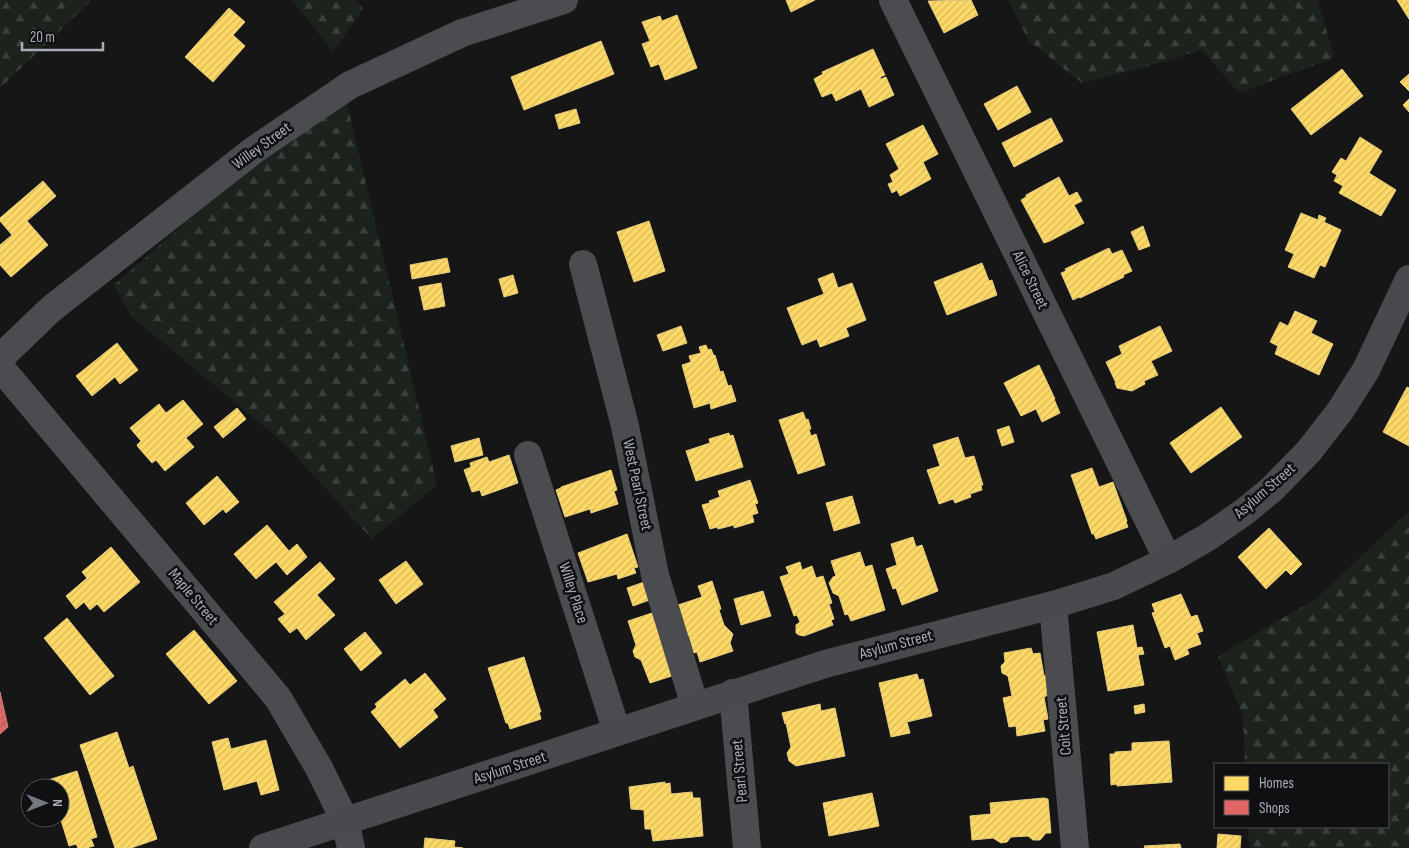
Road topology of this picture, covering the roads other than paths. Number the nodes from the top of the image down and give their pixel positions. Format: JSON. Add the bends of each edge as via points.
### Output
{"nodes":[{"id":1,"x":564,"y":0,"type":"edge"},
{"id":2,"x":893,"y":0,"type":"edge"},
{"id":3,"x":583,"y":264,"type":"dead end"},
{"id":4,"x":1409,"y":279,"type":"edge"},
{"id":5,"x":0,"y":358,"type":"edge"},
{"id":6,"x":0,"y":367,"type":"edge"},
{"id":7,"x":528,"y":455,"type":"dead end"},
{"id":8,"x":1168,"y":560,"type":"junction"},
{"id":9,"x":1053,"y":604,"type":"junction"},
{"id":10,"x":733,"y":693,"type":"junction"},
{"id":11,"x":695,"y":706,"type":"junction"},
{"id":12,"x":617,"y":732,"type":"junction"},
{"id":13,"x":345,"y":821,"type":"junction"},
{"id":14,"x":263,"y":848,"type":"edge"},
{"id":15,"x":350,"y":848,"type":"edge"},
{"id":16,"x":747,"y":848,"type":"edge"},
{"id":17,"x":1075,"y":848,"type":"edge"}],
"edges":[{"from":1,"to":5,"type":"street","name":"Willey Street","via":[[462,33],[350,85],[246,156],[51,309]]},
{"from":2,"to":8,"type":"street","name":"Alice Street"},
{"from":3,"to":11,"type":"street","name":"West Pearl Street","via":[[625,426],[655,575]]},
{"from":4,"to":8,"type":"street","name":"Asylum Street","via":[[1366,370],[1309,451],[1244,512]]},
{"from":6,"to":13,"type":"street","name":"Maple Street","via":[[278,698],[319,768]]},
{"from":7,"to":12,"type":"street","name":"Willey Place"},
{"from":8,"to":9,"type":"street","name":"Asylum Street","via":[[1114,586]]},
{"from":9,"to":10,"type":"street","name":"Asylum Street","via":[[825,664]]},
{"from":9,"to":17,"type":"street","name":"Coit Street"},
{"from":10,"to":11,"type":"street","name":"Asylum Street"},
{"from":10,"to":16,"type":"street","name":"Pearl Street"},
{"from":11,"to":12,"type":"street","name":"Asylum Street"},
{"from":12,"to":13,"type":"street","name":"Asylum Street"},
{"from":13,"to":14,"type":"street","name":"Asylum Street"},
{"from":13,"to":15,"type":"street","name":"Maple Street"}]}
